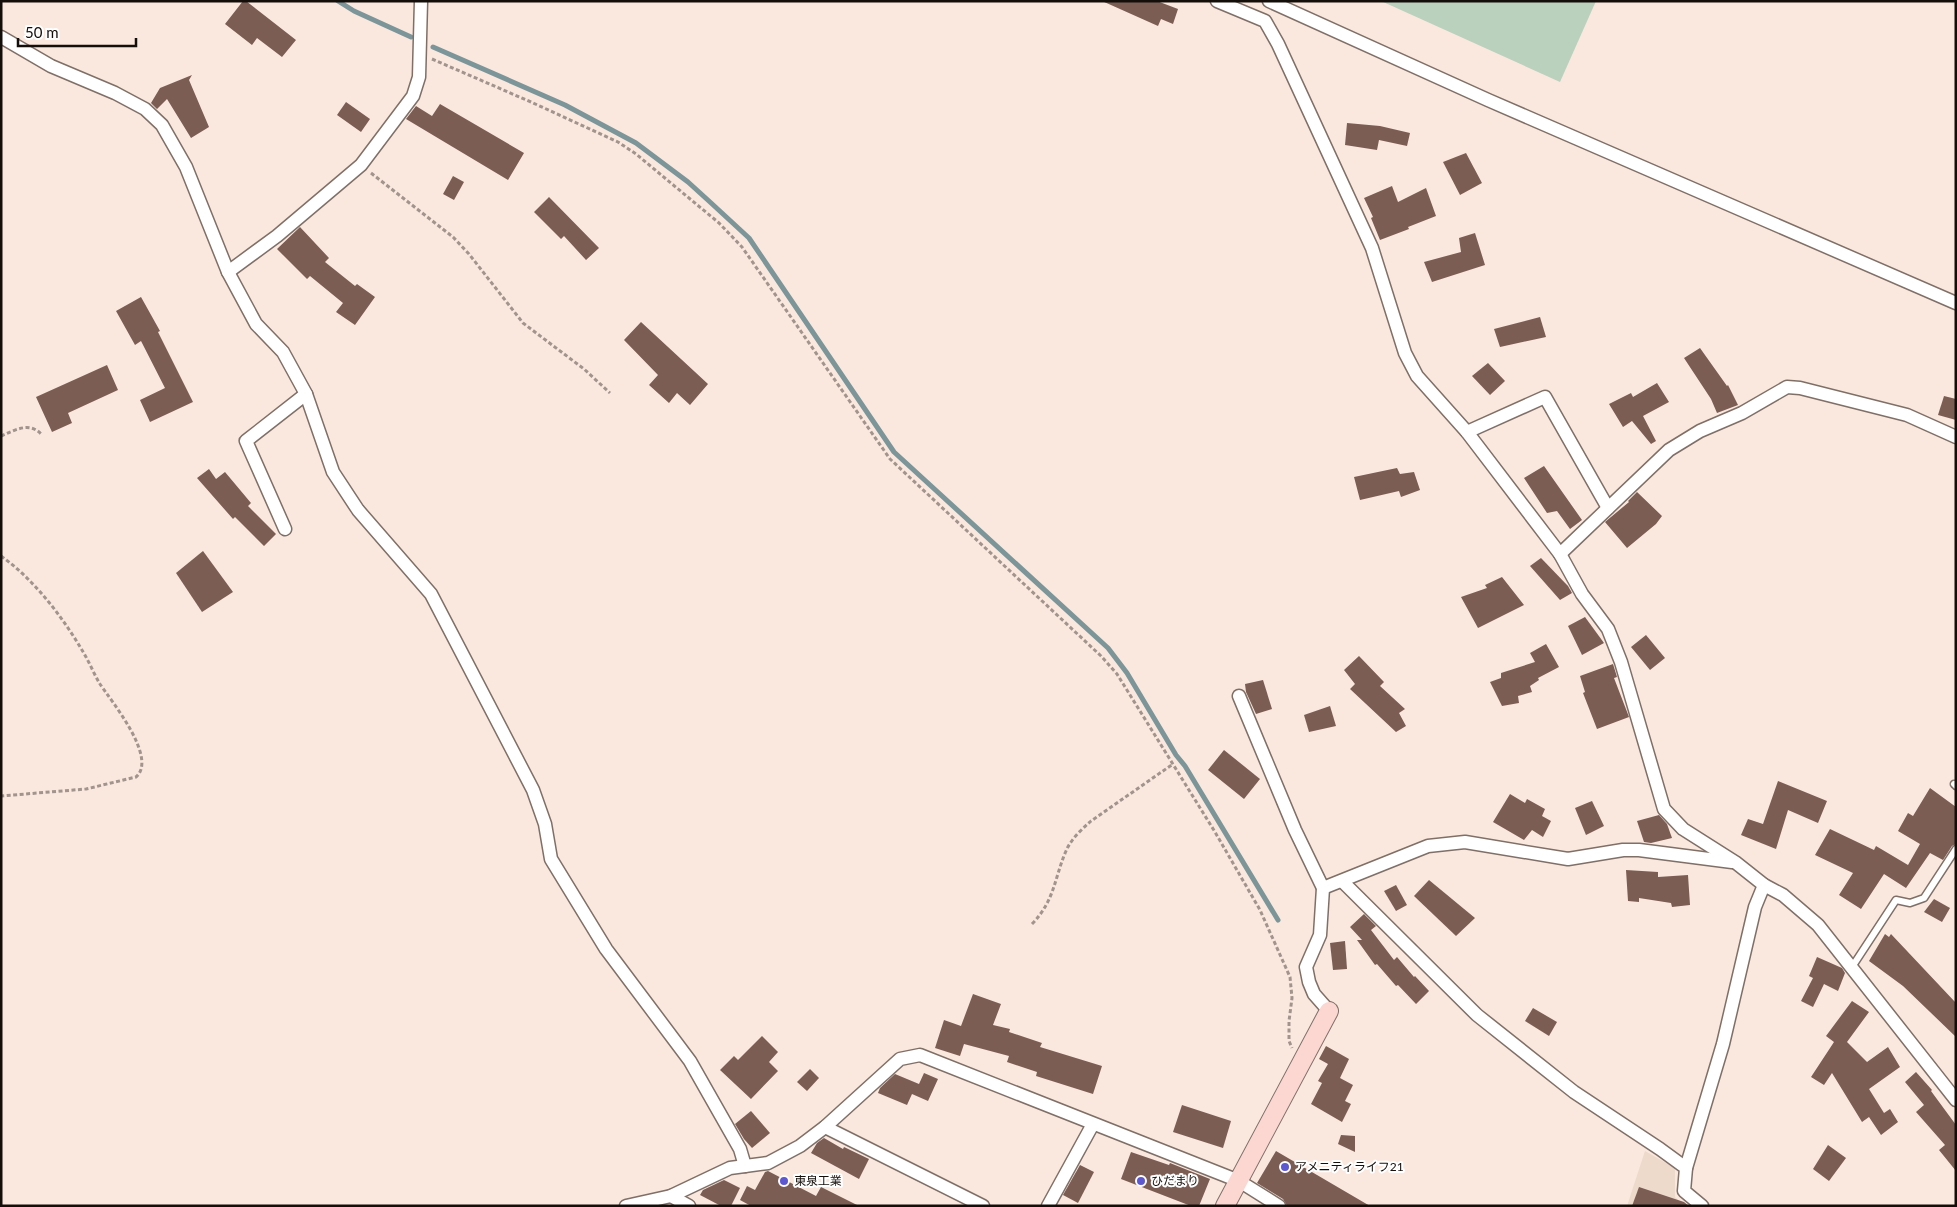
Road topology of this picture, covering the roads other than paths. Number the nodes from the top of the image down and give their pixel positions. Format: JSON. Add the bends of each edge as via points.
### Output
{"nodes":[{"id":1,"x":421,"y":1,"type":"edge"},
{"id":2,"x":1217,"y":1,"type":"edge"},
{"id":3,"x":1269,"y":1,"type":"edge"},
{"id":4,"x":1,"y":37,"type":"edge"},
{"id":5,"x":228,"y":272,"type":"junction"},
{"id":6,"x":1956,"y":304,"type":"edge"},
{"id":7,"x":306,"y":394,"type":"junction"},
{"id":8,"x":1467,"y":432,"type":"junction"},
{"id":9,"x":1956,"y":437,"type":"edge"},
{"id":10,"x":1608,"y":508,"type":"junction"},
{"id":11,"x":285,"y":530,"type":"dead end"},
{"id":12,"x":1560,"y":554,"type":"junction"},
{"id":13,"x":1239,"y":696,"type":"dead end"},
{"id":14,"x":1956,"y":849,"type":"edge"},
{"id":15,"x":1735,"y":862,"type":"junction"},
{"id":16,"x":1342,"y":881,"type":"junction"},
{"id":17,"x":1764,"y":885,"type":"junction"},
{"id":18,"x":1323,"y":888,"type":"junction"},
{"id":19,"x":1852,"y":967,"type":"junction"},
{"id":20,"x":1329,"y":1011,"type":"joint"},
{"id":21,"x":1956,"y":1100,"type":"edge"},
{"id":22,"x":1093,"y":1124,"type":"junction"},
{"id":23,"x":825,"y":1127,"type":"junction"},
{"id":24,"x":745,"y":1166,"type":"junction"},
{"id":25,"x":1686,"y":1168,"type":"junction"},
{"id":26,"x":1239,"y":1181,"type":"junction"},
{"id":27,"x":671,"y":1196,"type":"junction"},
{"id":28,"x":626,"y":1206,"type":"edge"},
{"id":29,"x":689,"y":1206,"type":"edge"},
{"id":30,"x":984,"y":1206,"type":"edge"},
{"id":31,"x":1048,"y":1206,"type":"edge"},
{"id":32,"x":1225,"y":1206,"type":"edge"},
{"id":33,"x":1279,"y":1206,"type":"edge"},
{"id":34,"x":1702,"y":1206,"type":"edge"}],
"edges":[{"from":1,"to":5,"type":"street","via":[[419,77],[413,96],[361,165],[277,236]]},
{"from":2,"to":8,"type":"street","via":[[1265,21],[1372,248],[1405,353],[1417,376]]},
{"from":3,"to":6,"type":"street"},
{"from":4,"to":5,"type":"street","via":[[51,66],[145,109],[162,125],[186,167]]},
{"from":5,"to":7,"type":"street","via":[[256,324],[283,352]]},
{"from":7,"to":11,"type":"street","via":[[246,441]]},
{"from":7,"to":24,"type":"street","via":[[334,472],[358,510],[431,594],[466,660],[533,790],[545,824],[551,859],[606,949],[690,1061],[740,1149]]},
{"from":8,"to":10,"type":"street","via":[[1545,397]]},
{"from":8,"to":12,"type":"street"},
{"from":9,"to":10,"type":"street","via":[[1907,415],[1787,387],[1669,450]]},
{"from":10,"to":12,"type":"street"},
{"from":12,"to":15,"type":"street","via":[[1582,594],[1608,629],[1621,662],[1664,809],[1683,829]]},
{"from":13,"to":18,"type":"street"},
{"from":14,"to":19,"type":"lane","via":[[1924,898],[1910,903],[1896,900]]},
{"from":15,"to":16,"type":"street","via":[[1640,850],[1568,859],[1465,842],[1428,846]]},
{"from":15,"to":17,"type":"street"},
{"from":16,"to":18,"type":"street"},
{"from":16,"to":25,"type":"street","via":[[1477,1015],[1574,1092]]},
{"from":17,"to":19,"type":"street","via":[[1783,895],[1818,925]]},
{"from":17,"to":25,"type":"street","via":[[1755,906],[1723,1044]]},
{"from":18,"to":20,"type":"street","via":[[1320,936],[1306,967],[1314,994]]},
{"from":19,"to":21,"type":"street"},
{"from":20,"to":26,"type":"street"},
{"from":22,"to":23,"type":"street","via":[[920,1055],[900,1058]]},
{"from":22,"to":26,"type":"street"},
{"from":22,"to":31,"type":"street"},
{"from":23,"to":24,"type":"street","via":[[800,1146],[768,1163]]},
{"from":23,"to":30,"type":"street"},
{"from":24,"to":27,"type":"street","via":[[730,1168]]},
{"from":25,"to":34,"type":"street","via":[[1684,1191]]},
{"from":26,"to":32,"type":"street"},
{"from":26,"to":33,"type":"street"},
{"from":27,"to":28,"type":"street"},
{"from":27,"to":29,"type":"street"}]}
